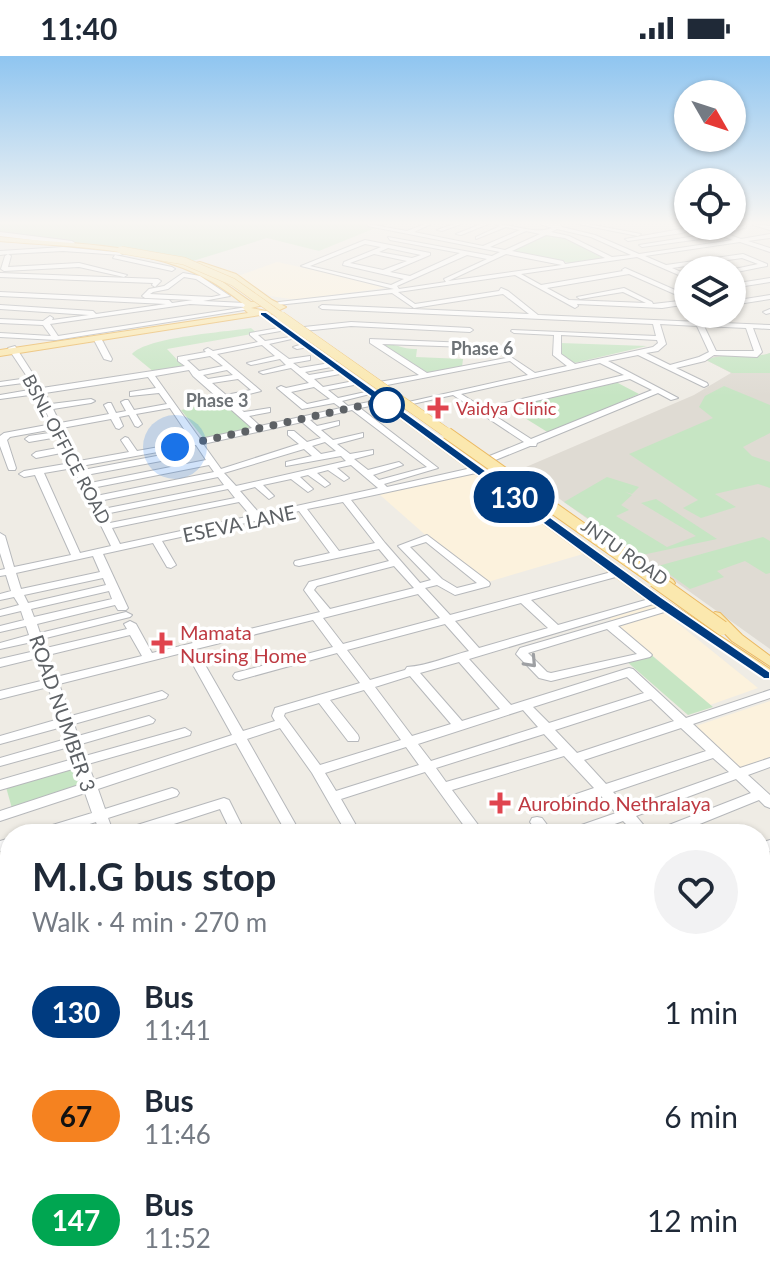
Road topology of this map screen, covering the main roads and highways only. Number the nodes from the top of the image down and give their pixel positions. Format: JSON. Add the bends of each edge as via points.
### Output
{"nodes":[{"id":1,"x":213,"y":281,"type":"edge"},
{"id":2,"x":220,"y":281,"type":"edge"},
{"id":3,"x":240,"y":281,"type":"edge"},
{"id":4,"x":247,"y":287,"type":"junction"},
{"id":5,"x":269,"y":302,"type":"junction"},
{"id":6,"x":245,"y":304,"type":"junction"},
{"id":7,"x":281,"y":309,"type":"junction"},
{"id":8,"x":302,"y":343,"type":"junction"},
{"id":9,"x":12,"y":349,"type":"junction"},
{"id":10,"x":0,"y":351,"type":"edge"},
{"id":11,"x":346,"y":358,"type":"junction"},
{"id":12,"x":334,"y":365,"type":"junction"},
{"id":13,"x":736,"y":644,"type":"junction"},
{"id":14,"x":770,"y":662,"type":"edge"},
{"id":15,"x":770,"y":675,"type":"edge"}],
"edges":[{"from":1,"to":6,"type":"main road","name":"JNTU ROAD"},
{"from":2,"to":13,"type":"main road","bridge":true},
{"from":3,"to":4,"type":"main road"},
{"from":4,"to":5,"type":"main road"},
{"from":4,"to":6,"type":"main road"},
{"from":5,"to":6,"type":"main road"},
{"from":5,"to":7,"type":"main road"},
{"from":6,"to":7,"type":"main road"},
{"from":6,"to":8,"type":"main road","name":"JNTU ROAD"},
{"from":6,"to":9,"type":"main road"},
{"from":6,"to":9,"type":"main road","via":[[154,334]]},
{"from":7,"to":8,"type":"main road","name":"JNTU ROAD"},
{"from":8,"to":11,"type":"main road","name":"JNTU ROAD"},
{"from":8,"to":12,"type":"main road","name":"JNTU ROAD"},
{"from":9,"to":10,"type":"main road"},
{"from":11,"to":12,"type":"main road"},
{"from":11,"to":13,"type":"main road","name":"JNTU ROAD","via":[[711,612]]},
{"from":12,"to":13,"type":"main road","name":"JNTU ROAD","via":[[661,604],[719,643]]},
{"from":13,"to":14,"type":"main road","name":"JNTU ROAD"},
{"from":13,"to":15,"type":"main road","name":"JNTU ROAD"}]}
